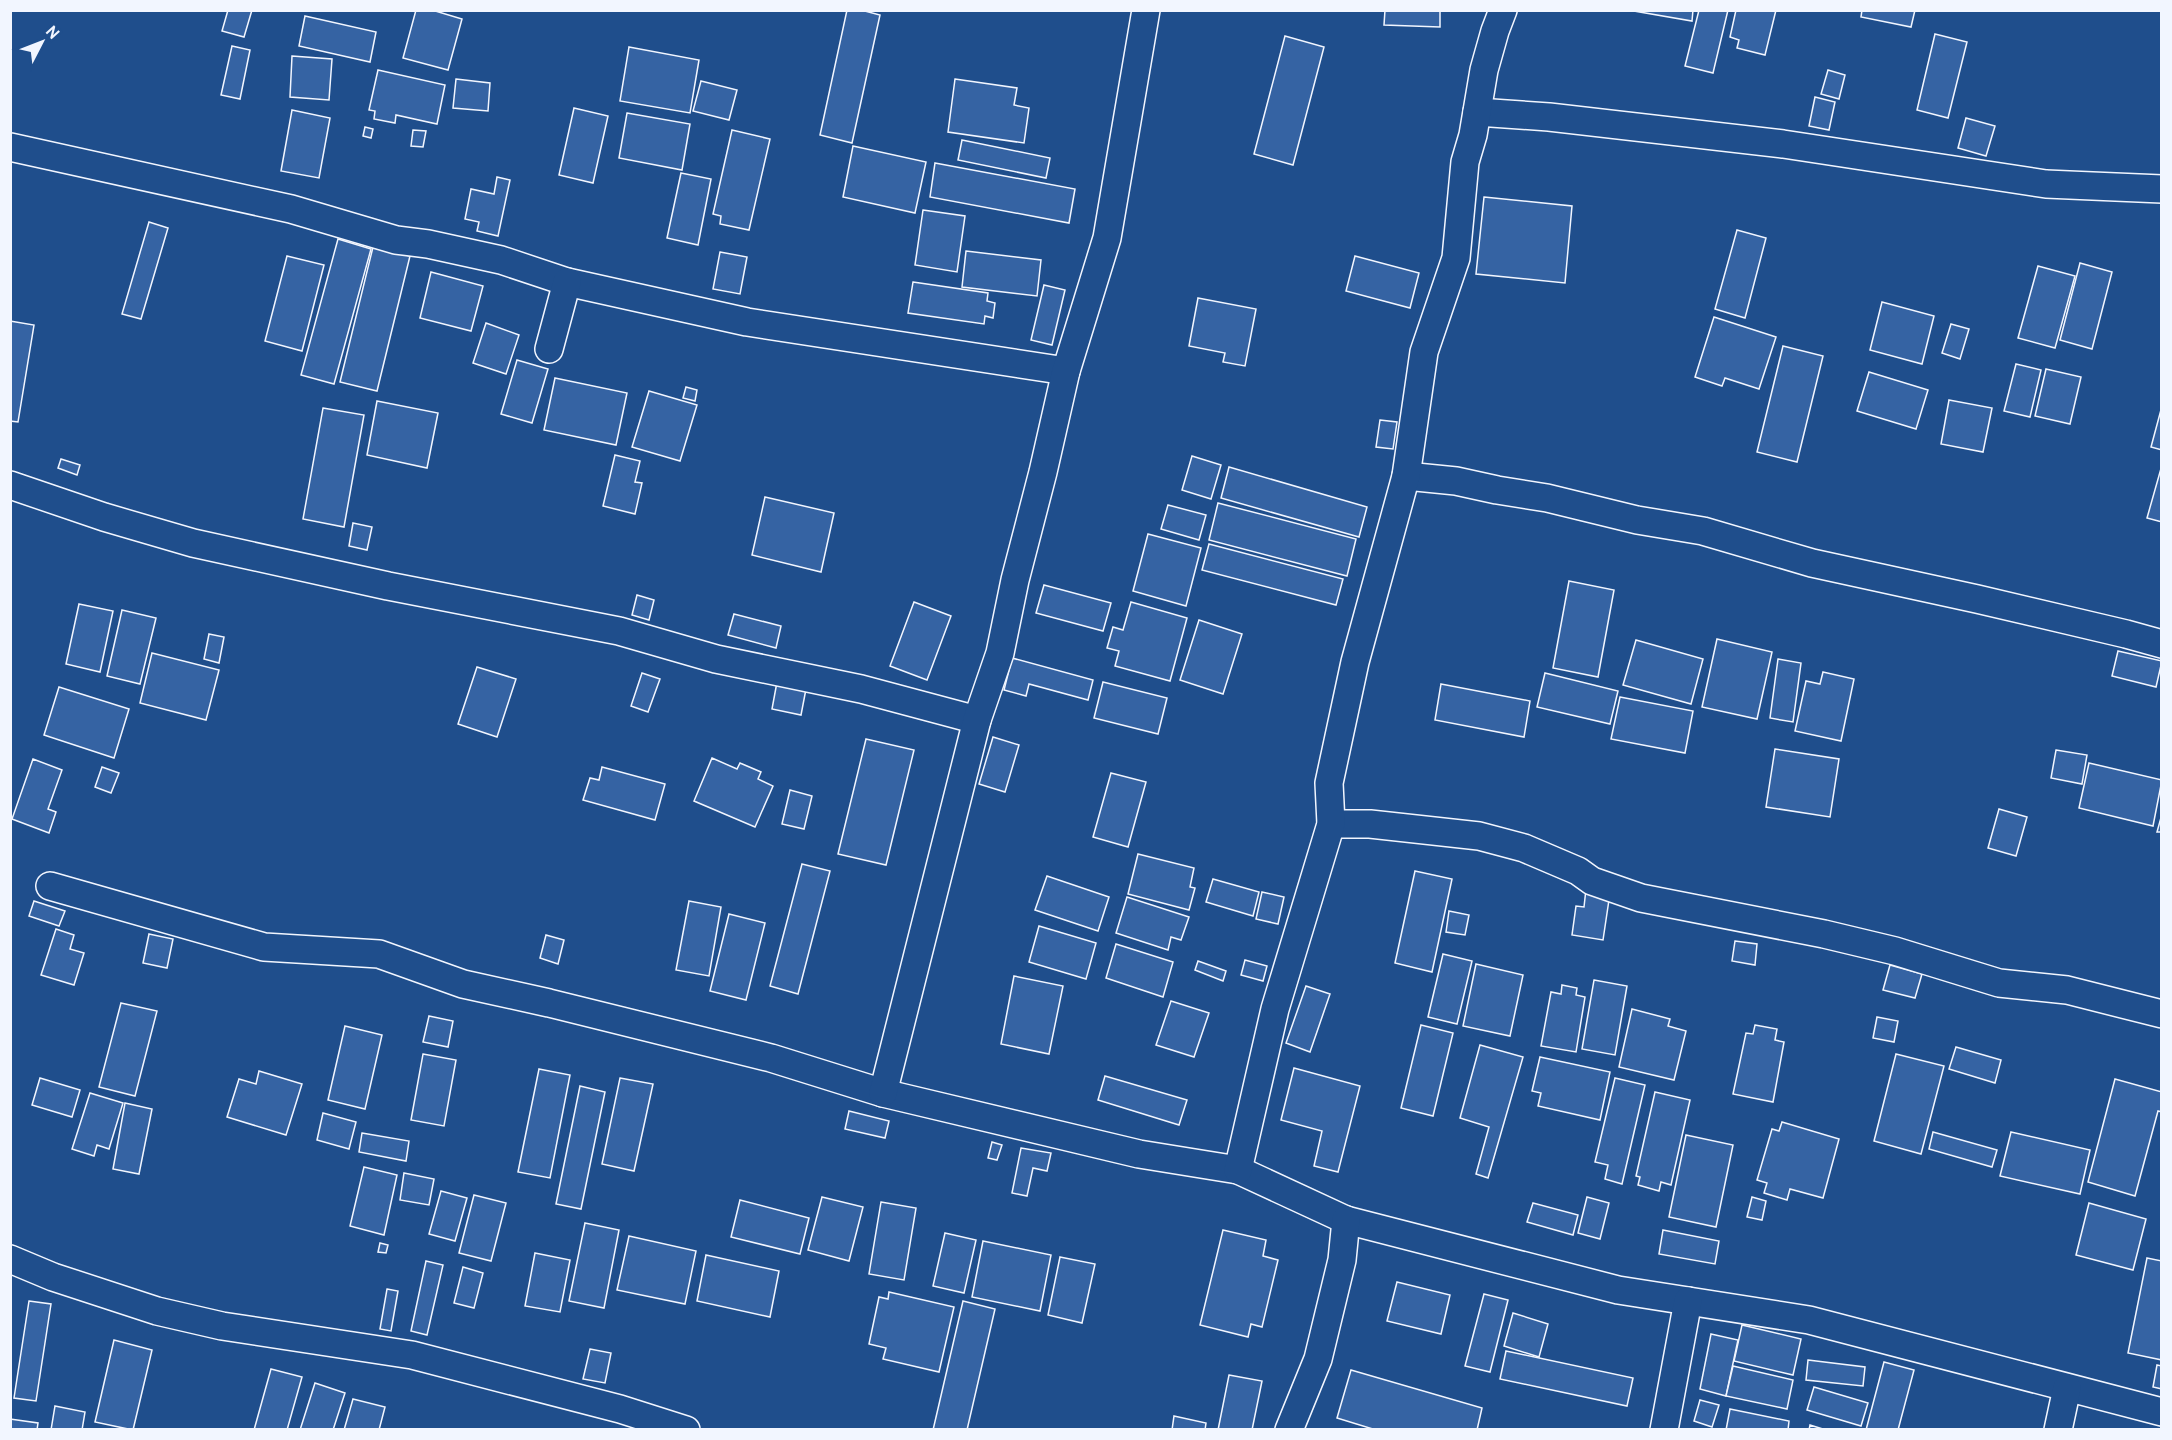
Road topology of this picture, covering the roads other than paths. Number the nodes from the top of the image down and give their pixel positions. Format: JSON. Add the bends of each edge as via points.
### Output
{"nodes":[{"id":1,"x":1146,"y":10,"type":"edge"},
{"id":2,"x":1503,"y":10,"type":"edge"},
{"id":3,"x":1477,"y":112,"type":"junction"},
{"id":4,"x":10,"y":147,"type":"edge"},
{"id":5,"x":2162,"y":189,"type":"edge"},
{"id":6,"x":567,"y":282,"type":"junction"},
{"id":7,"x":549,"y":349,"type":"dead end"},
{"id":8,"x":1066,"y":371,"type":"junction"},
{"id":9,"x":1406,"y":476,"type":"junction"},
{"id":10,"x":10,"y":485,"type":"edge"},
{"id":11,"x":2162,"y":644,"type":"edge"},
{"id":12,"x":977,"y":720,"type":"junction"},
{"id":13,"x":1331,"y":824,"type":"junction"},
{"id":14,"x":50,"y":886,"type":"dead end"},
{"id":15,"x":2162,"y":1014,"type":"edge"},
{"id":16,"x":883,"y":1093,"type":"junction"},
{"id":17,"x":1239,"y":1170,"type":"junction"},
{"id":18,"x":1346,"y":1220,"type":"junction"},
{"id":19,"x":10,"y":1259,"type":"edge"},
{"id":20,"x":1688,"y":1301,"type":"junction"},
{"id":21,"x":2067,"y":1388,"type":"junction"},
{"id":22,"x":2162,"y":1412,"type":"edge"},
{"id":23,"x":686,"y":1430,"type":"edge"},
{"id":24,"x":1289,"y":1430,"type":"edge"},
{"id":25,"x":1664,"y":1430,"type":"edge"},
{"id":26,"x":2058,"y":1430,"type":"edge"}],
"edges":[{"from":1,"to":8,"type":"street","via":[[1107,238]]},
{"from":2,"to":3,"type":"street","via":[[1484,70]]},
{"from":3,"to":5,"type":"street","via":[[1783,144],[2046,184]]},
{"from":3,"to":9,"type":"street","via":[[1465,162],[1456,258],[1424,352]]},
{"from":4,"to":6,"type":"street","via":[[291,210],[396,240],[501,260]]},
{"from":6,"to":7,"type":"street"},
{"from":6,"to":8,"type":"street","via":[[747,322]]},
{"from":8,"to":12,"type":"street","via":[[999,653]]},
{"from":9,"to":11,"type":"street","via":[[1456,481],[1703,531],[1812,563]]},
{"from":9,"to":13,"type":"street","via":[[1355,662],[1329,783]]},
{"from":10,"to":12,"type":"street","via":[[194,543],[619,631],[717,659],[861,689]]},
{"from":12,"to":16,"type":"street"},
{"from":13,"to":15,"type":"street","via":[[1370,824],[1479,836],[1524,848],[1592,881],[1641,898],[1885,948],[1999,983],[2067,990]]},
{"from":13,"to":17,"type":"street","via":[[1275,1009]]},
{"from":14,"to":16,"type":"street","via":[[264,947],[379,954],[463,984],[771,1058]]},
{"from":16,"to":17,"type":"street","via":[[1138,1154]]},
{"from":17,"to":18,"type":"street"},
{"from":18,"to":20,"type":"street","via":[[1618,1290]]},
{"from":18,"to":24,"type":"street","via":[[1342,1260],[1318,1359]]},
{"from":19,"to":23,"type":"street","via":[[157,1311],[222,1326],[412,1355],[620,1408]]},
{"from":20,"to":21,"type":"street","via":[[1809,1320]]},
{"from":20,"to":25,"type":"street"},
{"from":21,"to":22,"type":"street"},
{"from":21,"to":26,"type":"street"}]}
